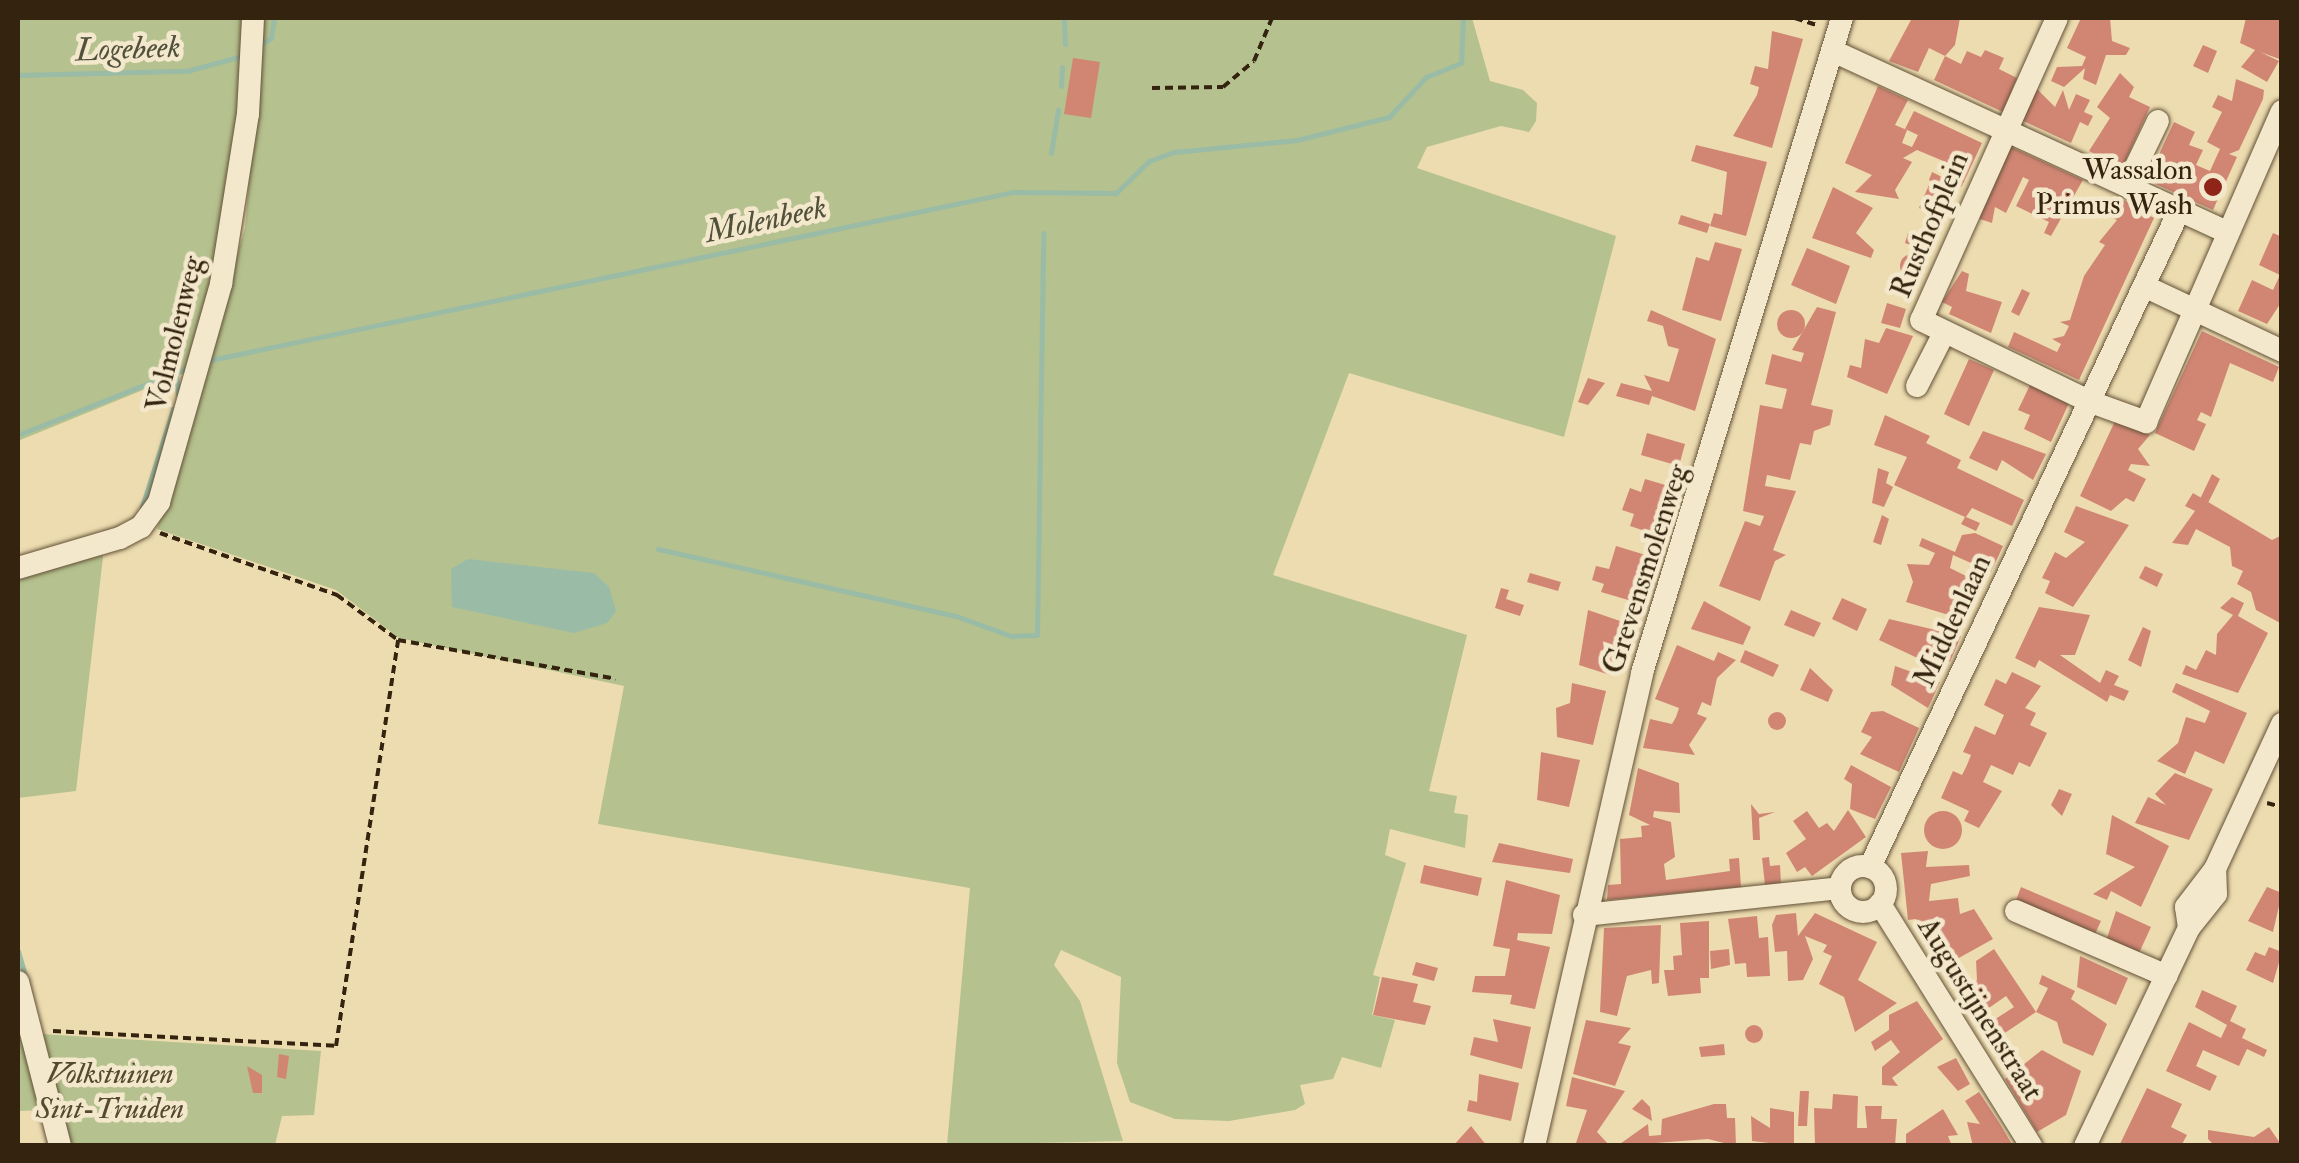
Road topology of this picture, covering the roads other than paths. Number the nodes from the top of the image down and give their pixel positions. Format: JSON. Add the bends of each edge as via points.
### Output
{"nodes":[{"id":1,"x":253,"y":18,"type":"edge"},
{"id":2,"x":1842,"y":18,"type":"edge"},
{"id":3,"x":2057,"y":18,"type":"edge"},
{"id":4,"x":1834,"y":51,"type":"junction"},
{"id":5,"x":2282,"y":111,"type":"edge"},
{"id":6,"x":2158,"y":121,"type":"dead end"},
{"id":7,"x":2005,"y":128,"type":"junction"},
{"id":8,"x":2126,"y":184,"type":"junction"},
{"id":9,"x":2180,"y":210,"type":"junction"},
{"id":10,"x":2227,"y":232,"type":"junction"},
{"id":11,"x":2144,"y":286,"type":"junction"},
{"id":12,"x":2193,"y":310,"type":"junction"},
{"id":13,"x":1942,"y":335,"type":"junction"},
{"id":14,"x":2282,"y":351,"type":"edge"},
{"id":15,"x":1917,"y":386,"type":"dead end"},
{"id":16,"x":2091,"y":402,"type":"junction"},
{"id":17,"x":18,"y":568,"type":"edge"},
{"id":18,"x":2282,"y":724,"type":"edge"},
{"id":19,"x":1870,"y":866,"type":"junction"},
{"id":20,"x":1840,"y":888,"type":"junction"},
{"id":21,"x":1880,"y":904,"type":"junction"},
{"id":22,"x":2016,"y":912,"type":"dead end"},
{"id":23,"x":1584,"y":916,"type":"junction"},
{"id":24,"x":2167,"y":976,"type":"junction"},
{"id":25,"x":18,"y":982,"type":"edge"},
{"id":26,"x":60,"y":1146,"type":"edge"},
{"id":27,"x":1534,"y":1146,"type":"edge"},
{"id":28,"x":2030,"y":1146,"type":"edge"},
{"id":29,"x":2086,"y":1146,"type":"edge"}],
"edges":[{"from":1,"to":17,"type":"street","name":"Volmolenweg","via":[[248,114],[207,349],[159,502],[142,527]]},
{"from":2,"to":4,"type":"street","name":"Grevensmolenweg"},
{"from":3,"to":7,"type":"street"},
{"from":4,"to":7,"type":"street"},
{"from":4,"to":23,"type":"street","name":"Grevensmolenweg","via":[[1642,672]]},
{"from":5,"to":10,"type":"street"},
{"from":6,"to":8,"type":"street"},
{"from":7,"to":8,"type":"street"},
{"from":7,"to":13,"type":"street","name":"Rusthofplein","via":[[1922,312],[1925,327]]},
{"from":8,"to":9,"type":"street"},
{"from":9,"to":10,"type":"street"},
{"from":9,"to":11,"type":"street","name":"Middenlaan"},
{"from":10,"to":12,"type":"street"},
{"from":11,"to":12,"type":"street"},
{"from":11,"to":16,"type":"street","name":"Middenlaan"},
{"from":12,"to":14,"type":"street"},
{"from":12,"to":16,"type":"street","via":[[2146,422]]},
{"from":13,"to":15,"type":"street","name":"Rusthofplein"},
{"from":13,"to":16,"type":"street","name":"Rusthofplein"},
{"from":16,"to":19,"type":"street","name":"Middenlaan"},
{"from":18,"to":24,"type":"street","via":[[2216,869],[2186,908],[2189,928]]},
{"from":19,"to":20,"type":"street","via":[[1851,869]]},
{"from":19,"to":21,"type":"street","via":[[1886,882]]},
{"from":20,"to":21,"type":"street","via":[[1854,910]]},
{"from":20,"to":23,"type":"street"},
{"from":21,"to":28,"type":"street","name":"Augustijnenstraat"},
{"from":22,"to":24,"type":"street"},
{"from":23,"to":27,"type":"street","name":"Grevensmolenweg"},
{"from":24,"to":29,"type":"street"},
{"from":25,"to":26,"type":"street"}]}
